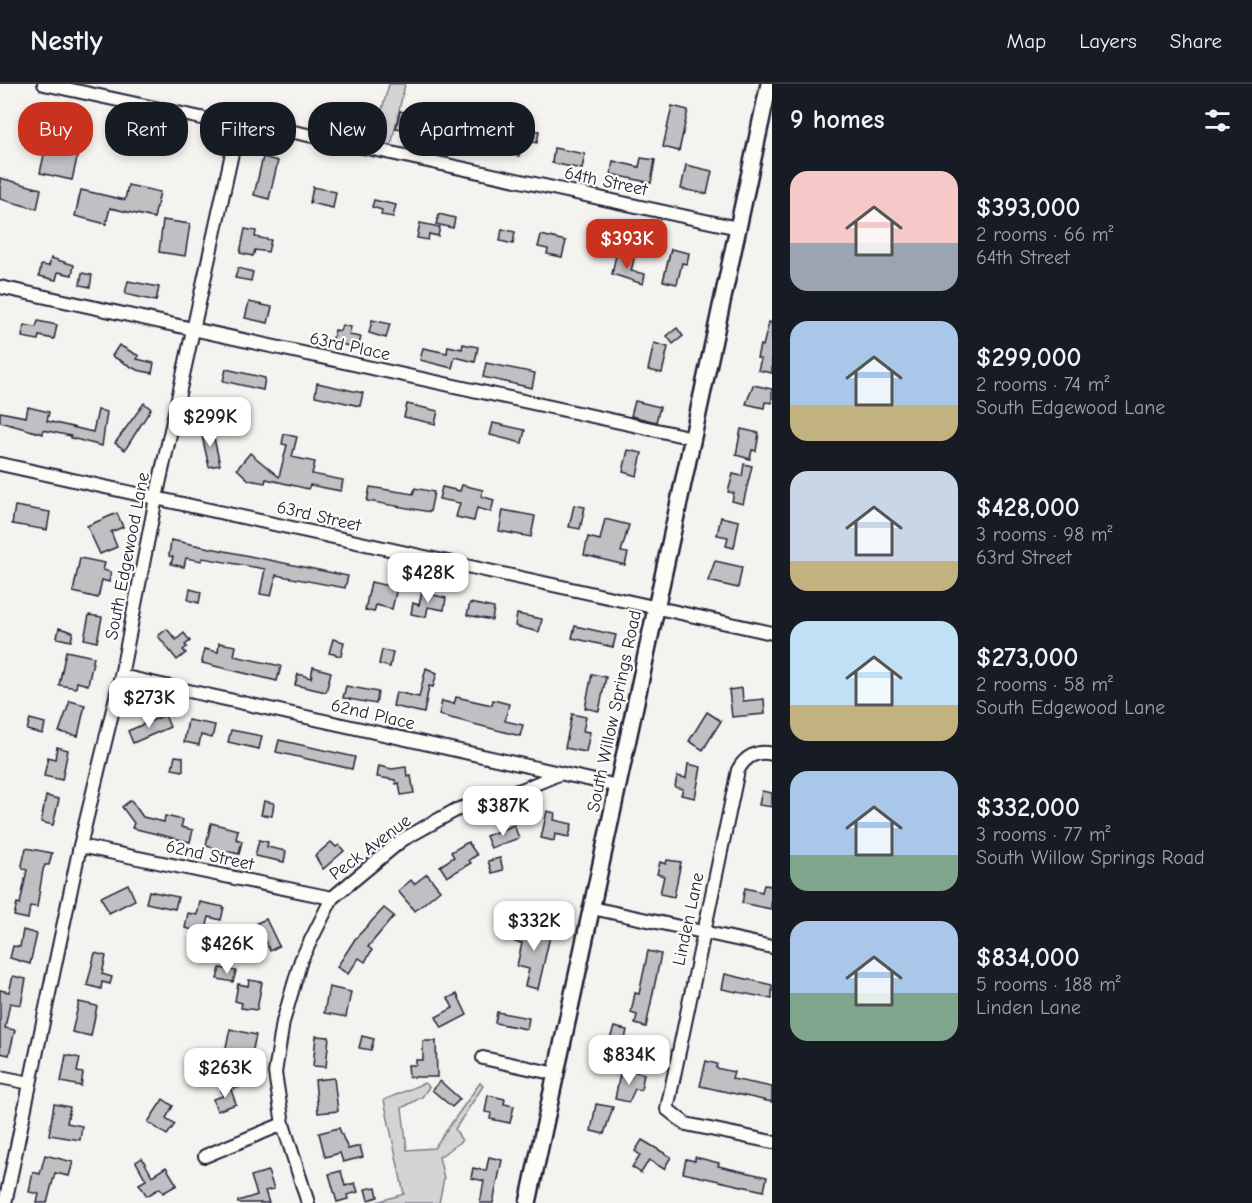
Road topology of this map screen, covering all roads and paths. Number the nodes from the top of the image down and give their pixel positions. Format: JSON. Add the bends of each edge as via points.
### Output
{"nodes":[{"id":1,"x":44,"y":84,"type":"edge"},
{"id":2,"x":769,"y":84,"type":"edge"},
{"id":3,"x":200,"y":118,"type":"edge"},
{"id":4,"x":296,"y":132,"type":"edge"},
{"id":5,"x":231,"y":156,"type":"edge"},
{"id":6,"x":738,"y":228,"type":"junction"},
{"id":7,"x":0,"y":287,"type":"edge"},
{"id":8,"x":192,"y":330,"type":"junction"},
{"id":9,"x":693,"y":438,"type":"junction"},
{"id":10,"x":0,"y":464,"type":"edge"},
{"id":11,"x":156,"y":498,"type":"junction"},
{"id":12,"x":656,"y":609,"type":"junction"},
{"id":13,"x":772,"y":633,"type":"edge"},
{"id":14,"x":121,"y":676,"type":"junction"},
{"id":15,"x":768,"y":753,"type":"edge"},
{"id":16,"x":559,"y":774,"type":"junction"},
{"id":17,"x":618,"y":786,"type":"junction"},
{"id":18,"x":80,"y":846,"type":"junction"},
{"id":19,"x":332,"y":898,"type":"junction"},
{"id":20,"x":592,"y":908,"type":"junction"},
{"id":21,"x":703,"y":932,"type":"junction"},
{"id":22,"x":772,"y":947,"type":"edge"},
{"id":23,"x":483,"y":1058,"type":"dead end"},
{"id":24,"x":556,"y":1074,"type":"junction"},
{"id":25,"x":0,"y":1077,"type":"edge"},
{"id":26,"x":30,"y":1083,"type":"junction"},
{"id":27,"x":283,"y":1124,"type":"junction"},
{"id":28,"x":772,"y":1142,"type":"edge"},
{"id":29,"x":205,"y":1156,"type":"dead end"},
{"id":30,"x":5,"y":1203,"type":"edge"},
{"id":31,"x":308,"y":1203,"type":"edge"},
{"id":32,"x":528,"y":1203,"type":"edge"}],
"edges":[{"from":1,"to":3,"type":"street","name":"64th Street"},
{"from":2,"to":6,"type":"street","name":"South Willow Springs Road"},
{"from":4,"to":6,"type":"street","name":"64th Street"},
{"from":5,"to":8,"type":"street","name":"South Edgewood Lane"},
{"from":6,"to":9,"type":"street","name":"South Willow Springs Road"},
{"from":7,"to":8,"type":"street","name":"63rd Place"},
{"from":8,"to":9,"type":"street","name":"63rd Place"},
{"from":8,"to":11,"type":"street","name":"South Edgewood Lane"},
{"from":9,"to":12,"type":"street","name":"South Willow Springs Road"},
{"from":10,"to":11,"type":"street","name":"63rd Street"},
{"from":11,"to":12,"type":"street","name":"63rd Street"},
{"from":11,"to":14,"type":"street","name":"South Edgewood Lane"},
{"from":12,"to":13,"type":"street","name":"63rd Street"},
{"from":12,"to":17,"type":"street","name":"South Willow Springs Road"},
{"from":14,"to":16,"type":"street","name":"62nd Place"},
{"from":14,"to":18,"type":"street","name":"South Edgewood Lane"},
{"from":15,"to":21,"type":"street","name":"Linden Lane","via":[[749,756],[738,770]]},
{"from":16,"to":17,"type":"street","name":"62nd Place"},
{"from":16,"to":19,"type":"street","name":"Peck Avenue","via":[[456,810],[402,840]]},
{"from":17,"to":20,"type":"street","name":"South Willow Springs Road"},
{"from":18,"to":19,"type":"street","name":"62nd Street"},
{"from":18,"to":26,"type":"street","name":"South Edgewood Lane"},
{"from":19,"to":27,"type":"street","name":"Peck Avenue","via":[[301,960],[283,1022],[275,1073]]},
{"from":20,"to":21,"type":"street"},
{"from":20,"to":24,"type":"street","name":"South Willow Springs Road"},
{"from":21,"to":22,"type":"street"},
{"from":21,"to":28,"type":"street","name":"Linden Lane","via":[[667,1109],[686,1124]]},
{"from":23,"to":24,"type":"street"},
{"from":24,"to":32,"type":"street","name":"South Willow Springs Road"},
{"from":25,"to":26,"type":"street"},
{"from":26,"to":30,"type":"street","name":"South Edgewood Lane"},
{"from":27,"to":29,"type":"street"},
{"from":27,"to":31,"type":"street","name":"Peck Avenue"}]}
